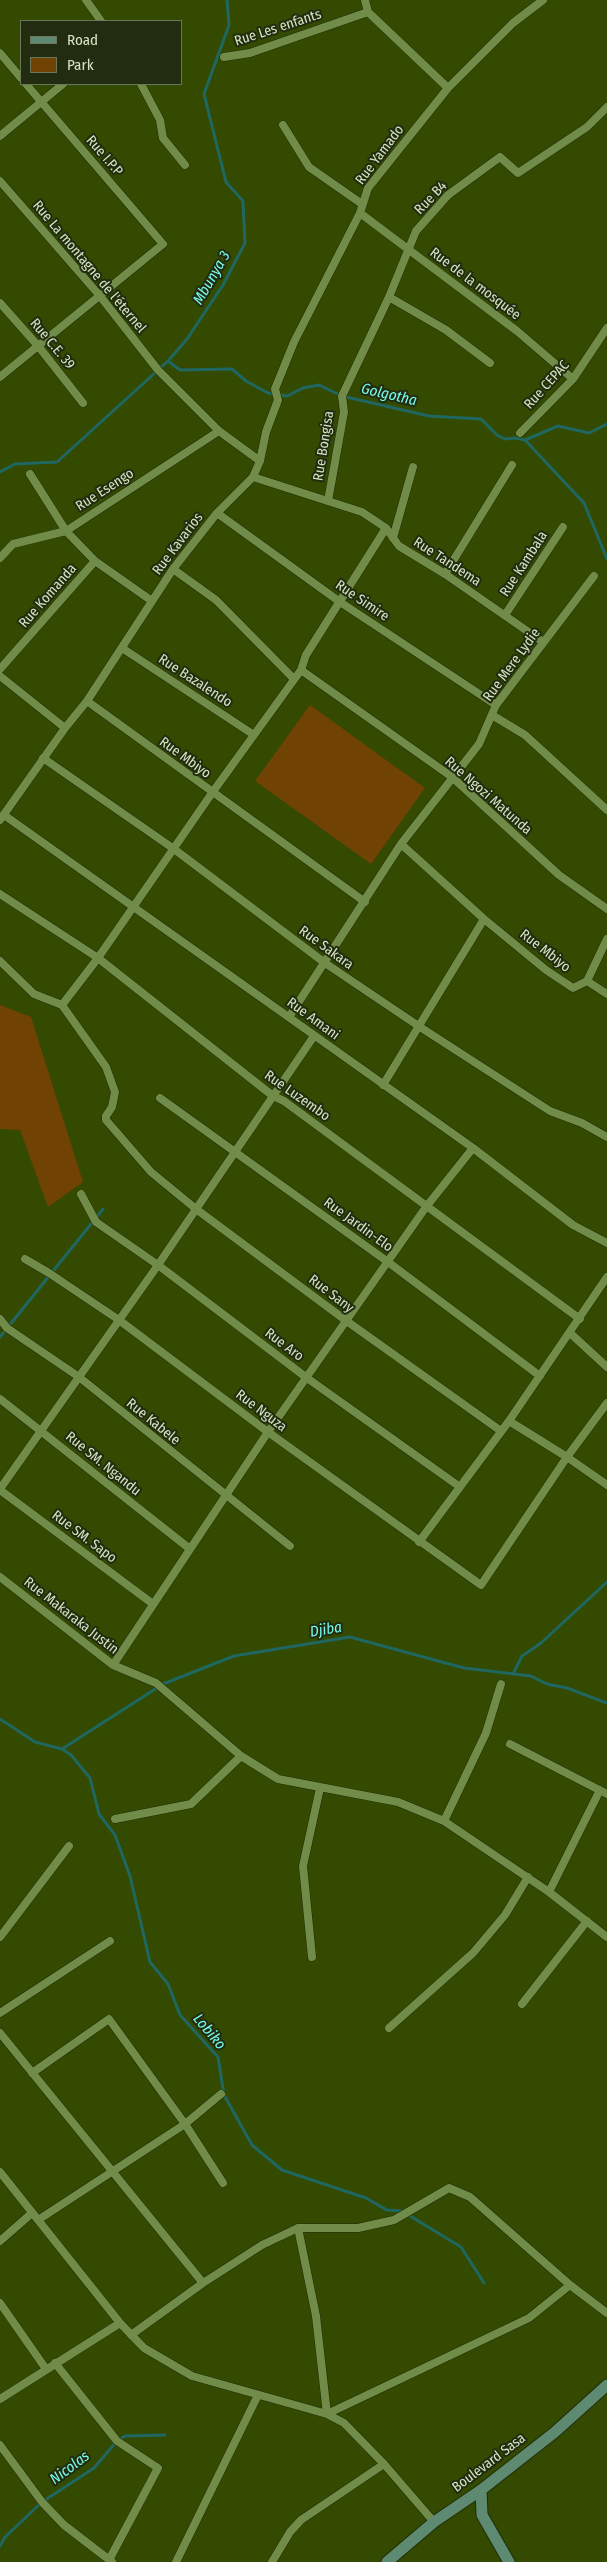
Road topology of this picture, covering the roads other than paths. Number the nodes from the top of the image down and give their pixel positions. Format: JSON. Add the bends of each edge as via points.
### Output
{"nodes":[{"id":1,"x":86,"y":0,"type":"edge"},
{"id":2,"x":365,"y":0,"type":"edge"},
{"id":3,"x":543,"y":0,"type":"edge"},
{"id":4,"x":368,"y":12,"type":"junction"},
{"id":5,"x":100,"y":20,"type":"edge"},
{"id":6,"x":0,"y":53,"type":"edge"},
{"id":7,"x":224,"y":58,"type":"dead end"},
{"id":8,"x":20,"y":77,"type":"edge"},
{"id":9,"x":27,"y":85,"type":"edge"},
{"id":10,"x":62,"y":85,"type":"edge"},
{"id":11,"x":142,"y":85,"type":"edge"},
{"id":12,"x":448,"y":88,"type":"junction"},
{"id":13,"x":40,"y":101,"type":"junction"},
{"id":14,"x":607,"y":107,"type":"edge"},
{"id":15,"x":283,"y":125,"type":"dead end"},
{"id":16,"x":0,"y":136,"type":"edge"},
{"id":17,"x":185,"y":165,"type":"dead end"},
{"id":18,"x":0,"y":181,"type":"edge"},
{"id":19,"x":362,"y":204,"type":"junction"},
{"id":20,"x":360,"y":213,"type":"junction"},
{"id":21,"x":408,"y":250,"type":"junction"},
{"id":22,"x":100,"y":296,"type":"junction"},
{"id":23,"x":389,"y":297,"type":"junction"},
{"id":24,"x":0,"y":303,"type":"edge"},
{"id":25,"x":607,"y":328,"type":"edge"},
{"id":26,"x":39,"y":347,"type":"junction"},
{"id":27,"x":490,"y":363,"type":"dead end"},
{"id":28,"x":0,"y":377,"type":"edge"},
{"id":29,"x":573,"y":379,"type":"junction"},
{"id":30,"x":342,"y":396,"type":"joint"},
{"id":31,"x":278,"y":400,"type":"joint"},
{"id":32,"x":84,"y":403,"type":"dead end"},
{"id":33,"x":219,"y":431,"type":"junction"},
{"id":34,"x":520,"y":433,"type":"dead end"},
{"id":35,"x":260,"y":461,"type":"junction"},
{"id":36,"x":512,"y":465,"type":"dead end"},
{"id":37,"x":413,"y":467,"type":"dead end"},
{"id":38,"x":30,"y":474,"type":"dead end"},
{"id":39,"x":253,"y":477,"type":"junction"},
{"id":40,"x":328,"y":500,"type":"junction"},
{"id":41,"x":217,"y":513,"type":"junction"},
{"id":42,"x":563,"y":527,"type":"dead end"},
{"id":43,"x":386,"y":528,"type":"junction"},
{"id":44,"x":66,"y":531,"type":"junction"},
{"id":45,"x":393,"y":538,"type":"junction"},
{"id":46,"x":0,"y":558,"type":"edge"},
{"id":47,"x":95,"y":561,"type":"junction"},
{"id":48,"x":173,"y":569,"type":"junction"},
{"id":49,"x":445,"y":574,"type":"junction"},
{"id":50,"x":594,"y":576,"type":"dead end"},
{"id":51,"x":152,"y":601,"type":"junction"},
{"id":52,"x":340,"y":602,"type":"junction"},
{"id":53,"x":505,"y":616,"type":"junction"},
{"id":54,"x":543,"y":642,"type":"junction"},
{"id":55,"x":122,"y":648,"type":"junction"},
{"id":56,"x":0,"y":669,"type":"edge"},
{"id":57,"x":301,"y":670,"type":"junction"},
{"id":58,"x":0,"y":676,"type":"edge"},
{"id":59,"x":294,"y":679,"type":"junction"},
{"id":60,"x":87,"y":701,"type":"junction"},
{"id":61,"x":496,"y":705,"type":"junction"},
{"id":62,"x":492,"y":715,"type":"junction"},
{"id":63,"x":65,"y":728,"type":"junction"},
{"id":64,"x":254,"y":735,"type":"junction"},
{"id":65,"x":43,"y":758,"type":"junction"},
{"id":66,"x":452,"y":778,"type":"junction"},
{"id":67,"x":212,"y":793,"type":"junction"},
{"id":68,"x":607,"y":810,"type":"edge"},
{"id":69,"x":2,"y":817,"type":"edge"},
{"id":70,"x":402,"y":844,"type":"junction"},
{"id":71,"x":174,"y":849,"type":"junction"},
{"id":72,"x":0,"y":894,"type":"edge"},
{"id":73,"x":365,"y":902,"type":"junction"},
{"id":74,"x":135,"y":907,"type":"junction"},
{"id":75,"x":607,"y":909,"type":"edge"},
{"id":76,"x":484,"y":919,"type":"junction"},
{"id":77,"x":607,"y":938,"type":"edge"},
{"id":78,"x":98,"y":958,"type":"junction"},
{"id":79,"x":0,"y":961,"type":"edge"},
{"id":80,"x":325,"y":963,"type":"junction"},
{"id":81,"x":587,"y":981,"type":"junction"},
{"id":82,"x":607,"y":994,"type":"edge"},
{"id":83,"x":62,"y":1004,"type":"junction"},
{"id":84,"x":289,"y":1017,"type":"junction"},
{"id":85,"x":420,"y":1027,"type":"junction"},
{"id":86,"x":314,"y":1036,"type":"junction"},
{"id":87,"x":383,"y":1084,"type":"junction"},
{"id":88,"x":273,"y":1096,"type":"junction"},
{"id":89,"x":160,"y":1098,"type":"dead end"},
{"id":90,"x":607,"y":1137,"type":"edge"},
{"id":91,"x":473,"y":1148,"type":"junction"},
{"id":92,"x":235,"y":1152,"type":"junction"},
{"id":93,"x":81,"y":1194,"type":"dead end"},
{"id":94,"x":426,"y":1207,"type":"junction"},
{"id":95,"x":196,"y":1209,"type":"junction"},
{"id":96,"x":607,"y":1243,"type":"edge"},
{"id":97,"x":25,"y":1259,"type":"dead end"},
{"id":98,"x":388,"y":1262,"type":"junction"},
{"id":99,"x":158,"y":1265,"type":"junction"},
{"id":100,"x":607,"y":1277,"type":"edge"},
{"id":101,"x":600,"y":1288,"type":"junction"},
{"id":102,"x":607,"y":1294,"type":"edge"},
{"id":103,"x":0,"y":1319,"type":"edge"},
{"id":104,"x":580,"y":1319,"type":"junction"},
{"id":105,"x":119,"y":1320,"type":"junction"},
{"id":106,"x":348,"y":1322,"type":"junction"},
{"id":107,"x":570,"y":1333,"type":"junction"},
{"id":108,"x":607,"y":1367,"type":"edge"},
{"id":109,"x":540,"y":1376,"type":"junction"},
{"id":110,"x":79,"y":1377,"type":"junction"},
{"id":111,"x":307,"y":1378,"type":"junction"},
{"id":112,"x":0,"y":1399,"type":"edge"},
{"id":113,"x":607,"y":1403,"type":"edge"},
{"id":114,"x":508,"y":1421,"type":"junction"},
{"id":115,"x":41,"y":1430,"type":"junction"},
{"id":116,"x":501,"y":1431,"type":"junction"},
{"id":117,"x":268,"y":1432,"type":"junction"},
{"id":118,"x":567,"y":1457,"type":"junction"},
{"id":119,"x":607,"y":1485,"type":"edge"},
{"id":120,"x":460,"y":1487,"type":"junction"},
{"id":121,"x":0,"y":1490,"type":"edge"},
{"id":122,"x":225,"y":1495,"type":"junction"},
{"id":123,"x":419,"y":1542,"type":"junction"},
{"id":124,"x":290,"y":1546,"type":"dead end"},
{"id":125,"x":190,"y":1550,"type":"junction"},
{"id":126,"x":0,"y":1577,"type":"edge"},
{"id":127,"x":153,"y":1604,"type":"junction"},
{"id":128,"x":113,"y":1665,"type":"junction"},
{"id":129,"x":500,"y":1684,"type":"dead end"},
{"id":130,"x":510,"y":1744,"type":"dead end"},
{"id":131,"x":241,"y":1756,"type":"junction"},
{"id":132,"x":320,"y":1788,"type":"junction"},
{"id":133,"x":603,"y":1792,"type":"edge"},
{"id":134,"x":115,"y":1819,"type":"dead end"},
{"id":135,"x":444,"y":1821,"type":"junction"},
{"id":136,"x":70,"y":1846,"type":"dead end"},
{"id":137,"x":528,"y":1877,"type":"junction"},
{"id":138,"x":549,"y":1892,"type":"junction"},
{"id":139,"x":587,"y":1922,"type":"junction"},
{"id":140,"x":0,"y":1937,"type":"edge"},
{"id":141,"x":607,"y":1937,"type":"edge"},
{"id":142,"x":110,"y":1941,"type":"dead end"},
{"id":143,"x":312,"y":1957,"type":"dead end"},
{"id":144,"x":522,"y":2004,"type":"dead end"},
{"id":145,"x":0,"y":2012,"type":"edge"},
{"id":146,"x":389,"y":2028,"type":"dead end"},
{"id":147,"x":0,"y":2033,"type":"edge"},
{"id":148,"x":32,"y":2073,"type":"junction"},
{"id":149,"x":221,"y":2094,"type":"dead end"},
{"id":150,"x":185,"y":2124,"type":"junction"},
{"id":151,"x":112,"y":2171,"type":"junction"},
{"id":152,"x":0,"y":2172,"type":"edge"},
{"id":153,"x":223,"y":2183,"type":"dead end"},
{"id":154,"x":32,"y":2213,"type":"junction"},
{"id":155,"x":38,"y":2220,"type":"junction"},
{"id":156,"x":298,"y":2228,"type":"junction"},
{"id":157,"x":0,"y":2241,"type":"edge"},
{"id":158,"x":203,"y":2283,"type":"junction"},
{"id":159,"x":570,"y":2285,"type":"junction"},
{"id":160,"x":0,"y":2303,"type":"edge"},
{"id":161,"x":607,"y":2313,"type":"edge"},
{"id":162,"x":120,"y":2324,"type":"junction"},
{"id":163,"x":131,"y":2335,"type":"junction"},
{"id":164,"x":55,"y":2363,"type":"junction"},
{"id":165,"x":46,"y":2369,"type":"junction"},
{"id":166,"x":607,"y":2385,"type":"edge"},
{"id":167,"x":258,"y":2395,"type":"junction"},
{"id":168,"x":0,"y":2398,"type":"edge"},
{"id":169,"x":327,"y":2414,"type":"junction"},
{"id":170,"x":0,"y":2445,"type":"edge"},
{"id":171,"x":384,"y":2464,"type":"junction"},
{"id":172,"x":481,"y":2490,"type":"junction"},
{"id":173,"x":434,"y":2522,"type":"junction"},
{"id":174,"x":110,"y":2561,"type":"edge"},
{"id":175,"x":176,"y":2562,"type":"edge"},
{"id":176,"x":272,"y":2562,"type":"edge"},
{"id":177,"x":387,"y":2562,"type":"edge"},
{"id":178,"x":509,"y":2562,"type":"edge"}],
"edges":[{"from":1,"to":5,"type":"street"},
{"from":2,"to":4,"type":"street"},
{"from":3,"to":12,"type":"street","name":"Rue Yamado","via":[[513,22]]},
{"from":4,"to":7,"type":"street","name":"Rue Les enfants","via":[[250,53]]},
{"from":4,"to":12,"type":"street"},
{"from":6,"to":8,"type":"street"},
{"from":9,"to":13,"type":"street","name":"Rue I.P.P"},
{"from":10,"to":13,"type":"street"},
{"from":11,"to":17,"type":"street","via":[[160,120],[163,138]]},
{"from":12,"to":19,"type":"street","name":"Rue Yamado","via":[[368,188]]},
{"from":13,"to":16,"type":"street"},
{"from":13,"to":22,"type":"street","name":"Rue I.P.P","via":[[163,244]]},
{"from":14,"to":21,"type":"street","name":"Rue B4","via":[[587,127],[518,173],[500,157],[448,195],[416,231]]},
{"from":15,"to":19,"type":"street","via":[[309,167]]},
{"from":18,"to":22,"type":"street","name":"Rue La montagne de l'éternel"},
{"from":19,"to":20,"type":"street","name":"Rue Yamado"},
{"from":20,"to":21,"type":"street","name":"Rue de la mosquée"},
{"from":20,"to":31,"type":"street","name":"Rue Yamado","via":[[294,342],[275,389]]},
{"from":21,"to":23,"type":"street","name":"Rue B4"},
{"from":21,"to":29,"type":"street","name":"Rue de la mosquée","via":[[517,331]]},
{"from":22,"to":26,"type":"street"},
{"from":22,"to":33,"type":"street","name":"Rue La montagne de l'éternel","via":[[158,370]]},
{"from":23,"to":27,"type":"street","via":[[446,330]]},
{"from":23,"to":30,"type":"street","name":"Rue B4"},
{"from":24,"to":26,"type":"street","name":"Rue C.E. 39"},
{"from":25,"to":29,"type":"street","name":"Rue CEPAC"},
{"from":26,"to":28,"type":"street"},
{"from":26,"to":32,"type":"street","name":"Rue C.E. 39"},
{"from":29,"to":34,"type":"street","name":"Rue CEPAC"},
{"from":30,"to":40,"type":"street","name":"Rue Bongisa","via":[[344,412]]},
{"from":31,"to":35,"type":"street","name":"Rue Kavarios"},
{"from":33,"to":35,"type":"street"},
{"from":33,"to":44,"type":"street","name":"Rue Esengo"},
{"from":35,"to":39,"type":"street","name":"Rue Kavarios"},
{"from":36,"to":49,"type":"street"},
{"from":37,"to":45,"type":"street"},
{"from":38,"to":44,"type":"street"},
{"from":39,"to":40,"type":"street","name":"Rue Tandema"},
{"from":39,"to":41,"type":"street","name":"Rue Kavarios"},
{"from":40,"to":43,"type":"street","name":"Rue Tandema","via":[[362,512]]},
{"from":41,"to":48,"type":"street","name":"Rue Kavarios"},
{"from":41,"to":52,"type":"street","name":"Rue Simire"},
{"from":42,"to":53,"type":"street","name":"Rue Kambala"},
{"from":43,"to":45,"type":"street","name":"Rue Tandema"},
{"from":43,"to":52,"type":"street"},
{"from":44,"to":46,"type":"street","name":"Rue Esengo","via":[[13,544]]},
{"from":44,"to":47,"type":"street"},
{"from":45,"to":49,"type":"street","name":"Rue Tandema","via":[[398,546]]},
{"from":47,"to":51,"type":"street"},
{"from":47,"to":56,"type":"street","name":"Rue Komanda"},
{"from":48,"to":51,"type":"street","name":"Rue Kavarios"},
{"from":48,"to":59,"type":"street","via":[[216,600]]},
{"from":49,"to":53,"type":"street","name":"Rue Tandema"},
{"from":50,"to":54,"type":"street","name":"Rue Mere Lydie"},
{"from":51,"to":55,"type":"street","name":"Rue Kavarios"},
{"from":52,"to":57,"type":"street","via":[[306,655]]},
{"from":52,"to":61,"type":"street","name":"Rue Simire"},
{"from":53,"to":54,"type":"street","name":"Rue Tandema"},
{"from":54,"to":61,"type":"street","name":"Rue Mere Lydie"},
{"from":55,"to":60,"type":"street","name":"Rue Kavarios"},
{"from":55,"to":64,"type":"street","name":"Rue Bazalendo"},
{"from":57,"to":59,"type":"street"},
{"from":57,"to":66,"type":"street","name":"Rue Ngozi Matunda"},
{"from":58,"to":63,"type":"street"},
{"from":59,"to":64,"type":"street"},
{"from":60,"to":63,"type":"street"},
{"from":60,"to":67,"type":"street","name":"Rue Mbiyo"},
{"from":61,"to":62,"type":"street","name":"Rue Mere Lydie"},
{"from":62,"to":66,"type":"street","name":"Rue Mere Lydie","via":[[479,744]]},
{"from":62,"to":68,"type":"street","via":[[526,735]]},
{"from":63,"to":65,"type":"street"},
{"from":64,"to":67,"type":"street"},
{"from":65,"to":69,"type":"street"},
{"from":65,"to":71,"type":"street","name":"Rue Sakara"},
{"from":66,"to":70,"type":"street","name":"Rue Mere Lydie"},
{"from":66,"to":75,"type":"street","name":"Rue Ngozi Matunda","via":[[558,875]]},
{"from":67,"to":71,"type":"street"},
{"from":67,"to":73,"type":"street","name":"Rue Mbiyo"},
{"from":69,"to":74,"type":"street","name":"Rue Amani"},
{"from":70,"to":73,"type":"street","name":"Rue Mere Lydie"},
{"from":70,"to":76,"type":"street","name":"Rue Mbiyo"},
{"from":71,"to":74,"type":"street"},
{"from":71,"to":80,"type":"street","name":"Rue Sakara"},
{"from":72,"to":78,"type":"street","name":"Rue Luzembo"},
{"from":73,"to":80,"type":"street","name":"Rue Mere Lydie"},
{"from":74,"to":78,"type":"street"},
{"from":74,"to":84,"type":"street","name":"Rue Amani"},
{"from":76,"to":81,"type":"street","name":"Rue Mbiyo","via":[[573,988]]},
{"from":76,"to":85,"type":"street"},
{"from":77,"to":81,"type":"street","name":"Rue Mbiyo"},
{"from":78,"to":83,"type":"street"},
{"from":78,"to":88,"type":"street","name":"Rue Luzembo"},
{"from":79,"to":83,"type":"street","via":[[34,994]]},
{"from":80,"to":84,"type":"street","name":"Rue Mere Lydie"},
{"from":80,"to":85,"type":"street","name":"Rue Sakara"},
{"from":81,"to":82,"type":"street"},
{"from":83,"to":95,"type":"street","name":"Rue Sany","via":[[106,1067],[115,1092],[106,1120],[151,1172]]},
{"from":84,"to":86,"type":"street","name":"Rue Amani"},
{"from":85,"to":87,"type":"street"},
{"from":85,"to":90,"type":"street","name":"Rue Sakara","via":[[550,1112],[582,1123]]},
{"from":86,"to":87,"type":"street","name":"Rue Amani"},
{"from":86,"to":88,"type":"street"},
{"from":87,"to":91,"type":"street","name":"Rue Amani"},
{"from":88,"to":92,"type":"street"},
{"from":88,"to":94,"type":"street","name":"Rue Luzembo"},
{"from":89,"to":92,"type":"street","name":"Rue Jardin-Elo"},
{"from":91,"to":94,"type":"street"},
{"from":91,"to":96,"type":"street","name":"Rue Amani","via":[[574,1225]]},
{"from":92,"to":95,"type":"street"},
{"from":92,"to":98,"type":"street","name":"Rue Jardin-Elo"},
{"from":93,"to":99,"type":"street","name":"Rue Aro","via":[[96,1222]]},
{"from":94,"to":98,"type":"street"},
{"from":94,"to":104,"type":"street","name":"Rue Luzembo"},
{"from":95,"to":99,"type":"street"},
{"from":95,"to":106,"type":"street","name":"Rue Sany"},
{"from":97,"to":105,"type":"street","name":"Rue Nguza"},
{"from":98,"to":106,"type":"street"},
{"from":98,"to":109,"type":"street","name":"Rue Jardin-Elo"},
{"from":99,"to":105,"type":"street"},
{"from":99,"to":111,"type":"street","name":"Rue Aro"},
{"from":100,"to":101,"type":"street"},
{"from":101,"to":102,"type":"street"},
{"from":101,"to":104,"type":"street"},
{"from":103,"to":110,"type":"street","name":"Rue Kabele","via":[[7,1328]]},
{"from":104,"to":107,"type":"street"},
{"from":105,"to":110,"type":"street"},
{"from":105,"to":117,"type":"street","name":"Rue Nguza"},
{"from":106,"to":111,"type":"street"},
{"from":106,"to":116,"type":"street","name":"Rue Sany"},
{"from":107,"to":108,"type":"street"},
{"from":107,"to":109,"type":"street"},
{"from":109,"to":114,"type":"street"},
{"from":110,"to":115,"type":"street"},
{"from":110,"to":122,"type":"street","name":"Rue Kabele"},
{"from":111,"to":117,"type":"street"},
{"from":111,"to":120,"type":"street","name":"Rue Aro"},
{"from":112,"to":115,"type":"street","name":"Rue SM. Ngandu"},
{"from":113,"to":118,"type":"street"},
{"from":114,"to":116,"type":"street"},
{"from":114,"to":118,"type":"street"},
{"from":115,"to":121,"type":"street"},
{"from":115,"to":125,"type":"street","name":"Rue SM. Ngandu"},
{"from":116,"to":120,"type":"street"},
{"from":117,"to":122,"type":"street"},
{"from":117,"to":123,"type":"street","name":"Rue Nguza"},
{"from":118,"to":119,"type":"street"},
{"from":118,"to":123,"type":"street","name":"Rue Nguza","via":[[481,1584]]},
{"from":120,"to":123,"type":"street"},
{"from":121,"to":127,"type":"street","name":"Rue SM. Sapo"},
{"from":122,"to":124,"type":"street","name":"Rue Kabele"},
{"from":122,"to":125,"type":"street"},
{"from":125,"to":127,"type":"street"},
{"from":126,"to":128,"type":"street","name":"Rue Makaraka Justin"},
{"from":127,"to":128,"type":"street"},
{"from":128,"to":131,"type":"street","name":"Rue Makaraka Justin","via":[[156,1683]]},
{"from":129,"to":135,"type":"street","via":[[486,1733]]},
{"from":130,"to":133,"type":"street"},
{"from":131,"to":132,"type":"street","via":[[278,1779]]},
{"from":131,"to":134,"type":"street","via":[[191,1804]]},
{"from":132,"to":135,"type":"street","via":[[398,1802]]},
{"from":132,"to":143,"type":"street","via":[[304,1866]]},
{"from":133,"to":138,"type":"street"},
{"from":135,"to":137,"type":"street"},
{"from":136,"to":140,"type":"street"},
{"from":137,"to":138,"type":"street"},
{"from":137,"to":146,"type":"street","via":[[505,1915],[473,1953]]},
{"from":138,"to":139,"type":"street"},
{"from":139,"to":141,"type":"street"},
{"from":139,"to":144,"type":"street"},
{"from":142,"to":145,"type":"street"},
{"from":147,"to":148,"type":"street"},
{"from":148,"to":150,"type":"street","via":[[109,2018]]},
{"from":148,"to":151,"type":"street"},
{"from":149,"to":150,"type":"street"},
{"from":150,"to":151,"type":"street"},
{"from":150,"to":153,"type":"street"},
{"from":151,"to":155,"type":"street"},
{"from":151,"to":158,"type":"street"},
{"from":152,"to":154,"type":"street"},
{"from":154,"to":155,"type":"street"},
{"from":154,"to":157,"type":"street"},
{"from":155,"to":162,"type":"street"},
{"from":156,"to":158,"type":"street"},
{"from":156,"to":159,"type":"street","via":[[358,2228],[394,2220],[449,2188],[470,2197]]},
{"from":156,"to":169,"type":"street","via":[[316,2316]]},
{"from":158,"to":163,"type":"street"},
{"from":159,"to":161,"type":"street"},
{"from":159,"to":169,"type":"street","via":[[529,2318]]},
{"from":160,"to":165,"type":"street"},
{"from":162,"to":163,"type":"street"},
{"from":162,"to":164,"type":"street"},
{"from":163,"to":167,"type":"street","via":[[144,2348],[192,2376]]},
{"from":164,"to":165,"type":"street"},
{"from":164,"to":174,"type":"street","via":[[117,2441],[158,2468]]},
{"from":165,"to":168,"type":"street"},
{"from":166,"to":172,"type":"street","name":"Boulevard Sasa","via":[[555,2432]]},
{"from":167,"to":169,"type":"street"},
{"from":167,"to":175,"type":"street"},
{"from":169,"to":171,"type":"street","via":[[344,2423]]},
{"from":170,"to":174,"type":"street","via":[[42,2502],[64,2525]]},
{"from":171,"to":173,"type":"street"},
{"from":171,"to":176,"type":"street","via":[[301,2520]]},
{"from":172,"to":173,"type":"street","name":"Boulevard Sasa"},
{"from":172,"to":178,"type":"street","via":[[482,2515]]},
{"from":173,"to":177,"type":"street","name":"Boulevard Sasa"}]}
